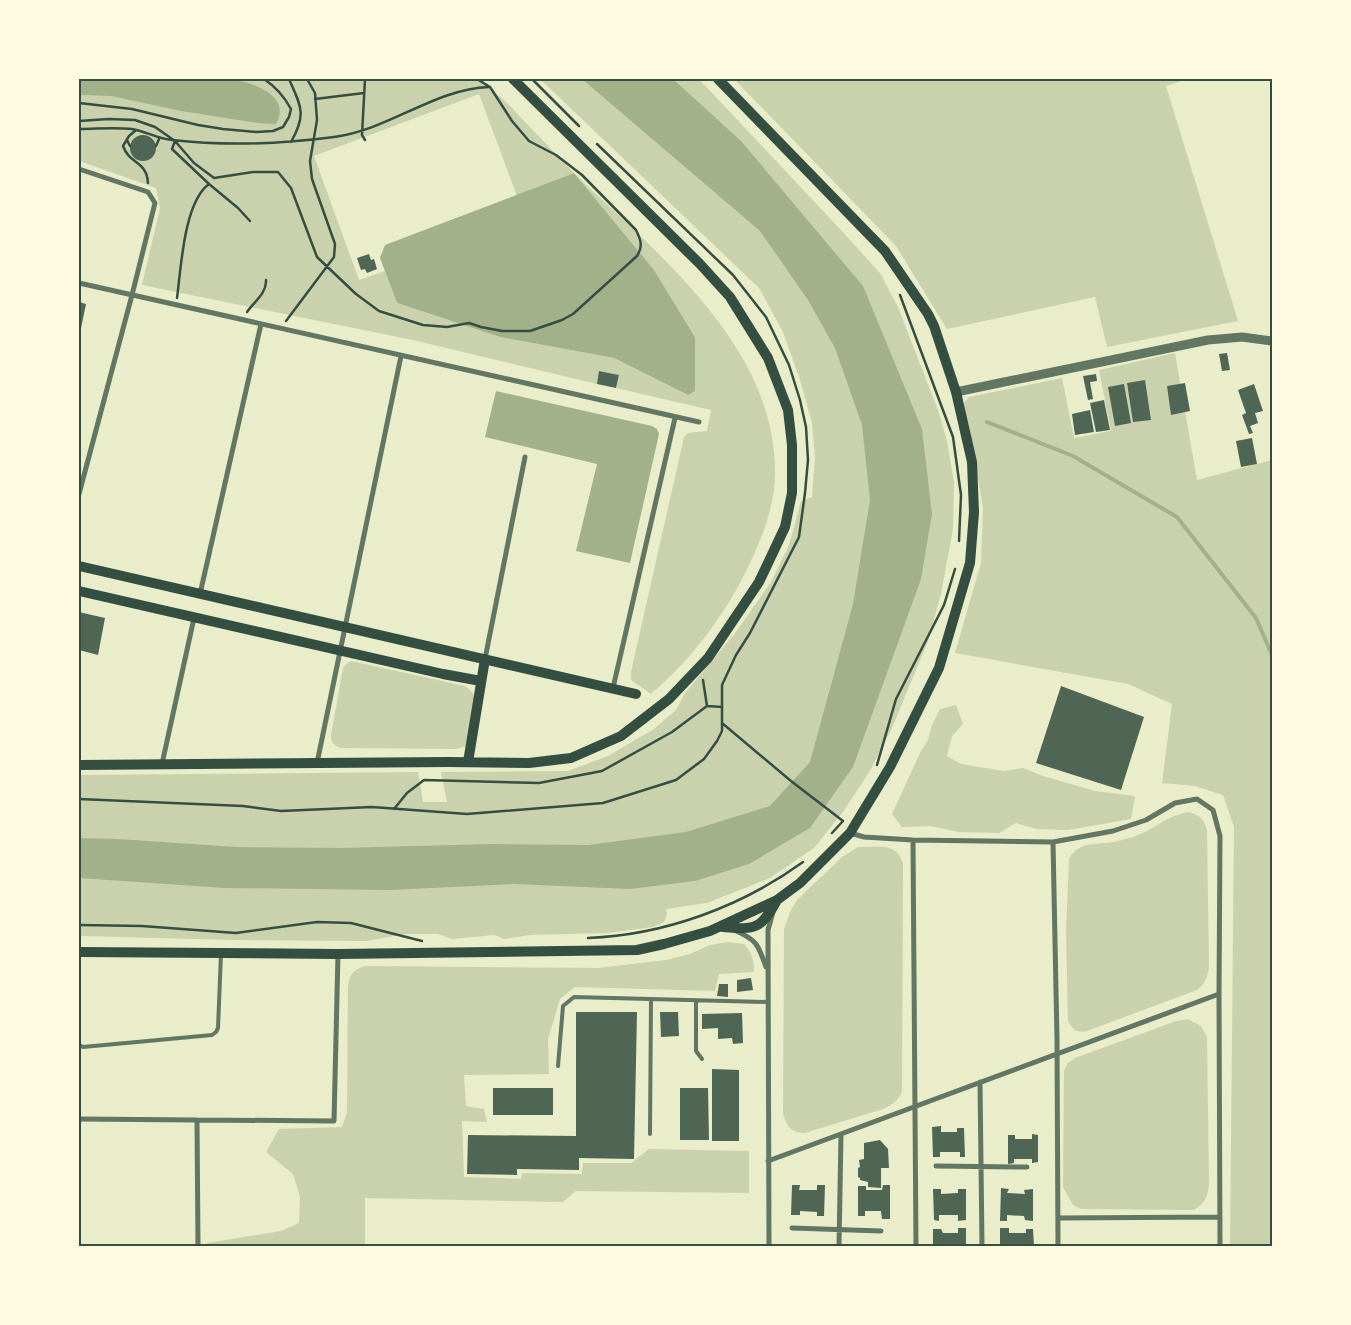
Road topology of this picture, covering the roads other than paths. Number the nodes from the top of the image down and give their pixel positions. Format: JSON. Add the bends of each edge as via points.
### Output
{"nodes":[{"id":1,"x":512,"y":79,"type":"edge"},
{"id":2,"x":718,"y":79,"type":"edge"},
{"id":3,"x":79,"y":169,"type":"edge"},
{"id":4,"x":79,"y":283,"type":"edge"},
{"id":5,"x":132,"y":295,"type":"junction"},
{"id":6,"x":261,"y":324,"type":"junction"},
{"id":7,"x":1272,"y":340,"type":"edge"},
{"id":8,"x":401,"y":356,"type":"junction"},
{"id":9,"x":956,"y":392,"type":"junction"},
{"id":10,"x":675,"y":418,"type":"junction"},
{"id":11,"x":699,"y":422,"type":"dead end"},
{"id":12,"x":525,"y":457,"type":"dead end"},
{"id":13,"x":79,"y":494,"type":"edge"},
{"id":14,"x":79,"y":566,"type":"edge"},
{"id":15,"x":79,"y":590,"type":"edge"},
{"id":16,"x":200,"y":594,"type":"junction"},
{"id":17,"x":194,"y":617,"type":"junction"},
{"id":18,"x":345,"y":627,"type":"junction"},
{"id":19,"x":340,"y":650,"type":"junction"},
{"id":20,"x":485,"y":659,"type":"junction"},
{"id":21,"x":481,"y":681,"type":"junction"},
{"id":22,"x":613,"y":688,"type":"junction"},
{"id":23,"x":636,"y":694,"type":"dead end"},
{"id":24,"x":468,"y":762,"type":"junction"},
{"id":25,"x":317,"y":763,"type":"junction"},
{"id":26,"x":162,"y":764,"type":"junction"},
{"id":27,"x":79,"y":765,"type":"edge"},
{"id":28,"x":850,"y":833,"type":"junction"},
{"id":29,"x":913,"y":840,"type":"junction"},
{"id":30,"x":1053,"y":842,"type":"junction"},
{"id":31,"x":776,"y":900,"type":"junction"},
{"id":32,"x":766,"y":910,"type":"junction"},
{"id":33,"x":745,"y":916,"type":"junction"},
{"id":34,"x":722,"y":926,"type":"junction"},
{"id":35,"x":744,"y":928,"type":"junction"},
{"id":36,"x":768,"y":930,"type":"junction"},
{"id":37,"x":759,"y":946,"type":"junction"},
{"id":38,"x":79,"y":952,"type":"edge"},
{"id":39,"x":221,"y":953,"type":"junction"},
{"id":40,"x":338,"y":954,"type":"junction"},
{"id":41,"x":768,"y":971,"type":"junction"},
{"id":42,"x":1219,"y":994,"type":"junction"},
{"id":43,"x":651,"y":1000,"type":"junction"},
{"id":44,"x":696,"y":1001,"type":"junction"},
{"id":45,"x":768,"y":1002,"type":"junction"},
{"id":46,"x":79,"y":1045,"type":"edge"},
{"id":47,"x":1057,"y":1054,"type":"junction"},
{"id":48,"x":702,"y":1059,"type":"dead end"},
{"id":49,"x":558,"y":1066,"type":"dead end"},
{"id":50,"x":980,"y":1082,"type":"junction"},
{"id":51,"x":915,"y":1107,"type":"junction"},
{"id":52,"x":79,"y":1119,"type":"edge"},
{"id":53,"x":197,"y":1120,"type":"junction"},
{"id":54,"x":650,"y":1134,"type":"dead end"},
{"id":55,"x":841,"y":1134,"type":"junction"},
{"id":56,"x":768,"y":1161,"type":"junction"},
{"id":57,"x":936,"y":1166,"type":"dead end"},
{"id":58,"x":981,"y":1167,"type":"junction"},
{"id":59,"x":1027,"y":1167,"type":"dead end"},
{"id":60,"x":1220,"y":1217,"type":"junction"},
{"id":61,"x":1058,"y":1218,"type":"junction"},
{"id":62,"x":792,"y":1228,"type":"dead end"},
{"id":63,"x":839,"y":1230,"type":"junction"},
{"id":64,"x":881,"y":1231,"type":"dead end"},
{"id":65,"x":198,"y":1246,"type":"edge"},
{"id":66,"x":769,"y":1246,"type":"edge"},
{"id":67,"x":839,"y":1246,"type":"edge"},
{"id":68,"x":916,"y":1246,"type":"edge"},
{"id":69,"x":982,"y":1246,"type":"edge"},
{"id":70,"x":1058,"y":1246,"type":"edge"},
{"id":71,"x":1220,"y":1246,"type":"edge"}],
"edges":[{"from":1,"to":24,"type":"main road","via":[[730,297],[768,358],[788,410],[792,493],[785,527],[759,582],[701,665],[668,699],[621,736],[571,758],[529,763]]},
{"from":2,"to":9,"type":"main road","via":[[885,251],[928,314]]},
{"from":3,"to":5,"type":"street","via":[[148,192],[155,203]]},
{"from":4,"to":5,"type":"street"},
{"from":5,"to":6,"type":"street"},
{"from":5,"to":13,"type":"street"},
{"from":6,"to":8,"type":"street"},
{"from":6,"to":16,"type":"street"},
{"from":7,"to":9,"type":"street","via":[[1242,337],[1208,340]]},
{"from":8,"to":10,"type":"street"},
{"from":8,"to":18,"type":"street"},
{"from":9,"to":28,"type":"main road","via":[[972,462],[974,512],[970,562],[938,668],[890,767]]},
{"from":10,"to":11,"type":"street"},
{"from":10,"to":22,"type":"street"},
{"from":12,"to":20,"type":"street"},
{"from":14,"to":16,"type":"main road"},
{"from":15,"to":17,"type":"main road"},
{"from":16,"to":18,"type":"main road"},
{"from":17,"to":19,"type":"main road"},
{"from":17,"to":26,"type":"street"},
{"from":18,"to":19,"type":"street"},
{"from":18,"to":20,"type":"main road"},
{"from":19,"to":21,"type":"main road"},
{"from":19,"to":25,"type":"street"},
{"from":20,"to":21,"type":"main road"},
{"from":20,"to":22,"type":"main road"},
{"from":21,"to":24,"type":"main road"},
{"from":22,"to":23,"type":"main road"},
{"from":24,"to":25,"type":"main road"},
{"from":25,"to":26,"type":"main road"},
{"from":26,"to":27,"type":"main road"},
{"from":28,"to":29,"type":"street"},
{"from":28,"to":31,"type":"main road","via":[[800,883]]},
{"from":29,"to":30,"type":"street"},
{"from":29,"to":51,"type":"street"},
{"from":30,"to":42,"type":"street","via":[[1114,831],[1146,820],[1175,803],[1197,799],[1213,810],[1220,836]]},
{"from":30,"to":47,"type":"street"},
{"from":31,"to":32,"type":"main road"},
{"from":31,"to":36,"type":"street"},
{"from":32,"to":33,"type":"main road"},
{"from":32,"to":35,"type":"main road","via":[[764,921]]},
{"from":32,"to":36,"type":"street"},
{"from":33,"to":34,"type":"main road"},
{"from":33,"to":35,"type":"street"},
{"from":34,"to":35,"type":"main road"},
{"from":34,"to":37,"type":"street","via":[[746,935]]},
{"from":34,"to":40,"type":"main road","via":[[637,950]]},
{"from":35,"to":37,"type":"street"},
{"from":36,"to":41,"type":"street"},
{"from":37,"to":41,"type":"street"},
{"from":38,"to":39,"type":"main road"},
{"from":39,"to":40,"type":"main road"},
{"from":39,"to":46,"type":"lane","via":[[218,1028],[212,1035],[83,1048]]},
{"from":40,"to":53,"type":"street","via":[[334,1121]]},
{"from":41,"to":45,"type":"street"},
{"from":42,"to":47,"type":"street"},
{"from":42,"to":60,"type":"street"},
{"from":43,"to":44,"type":"lane"},
{"from":43,"to":49,"type":"lane","via":[[574,998],[564,1006]]},
{"from":43,"to":54,"type":"lane"},
{"from":44,"to":45,"type":"lane"},
{"from":44,"to":48,"type":"lane","via":[[696,1051]]},
{"from":45,"to":56,"type":"street"},
{"from":47,"to":50,"type":"street"},
{"from":47,"to":61,"type":"street"},
{"from":50,"to":51,"type":"street"},
{"from":50,"to":58,"type":"street"},
{"from":51,"to":55,"type":"street"},
{"from":51,"to":68,"type":"street"},
{"from":52,"to":53,"type":"street"},
{"from":53,"to":65,"type":"street"},
{"from":55,"to":56,"type":"street"},
{"from":55,"to":63,"type":"street"},
{"from":56,"to":66,"type":"street"},
{"from":57,"to":58,"type":"street"},
{"from":58,"to":59,"type":"street"},
{"from":58,"to":69,"type":"street"},
{"from":60,"to":61,"type":"street"},
{"from":60,"to":71,"type":"street"},
{"from":61,"to":70,"type":"street"},
{"from":62,"to":63,"type":"street"},
{"from":63,"to":64,"type":"street"},
{"from":63,"to":67,"type":"street"}]}
